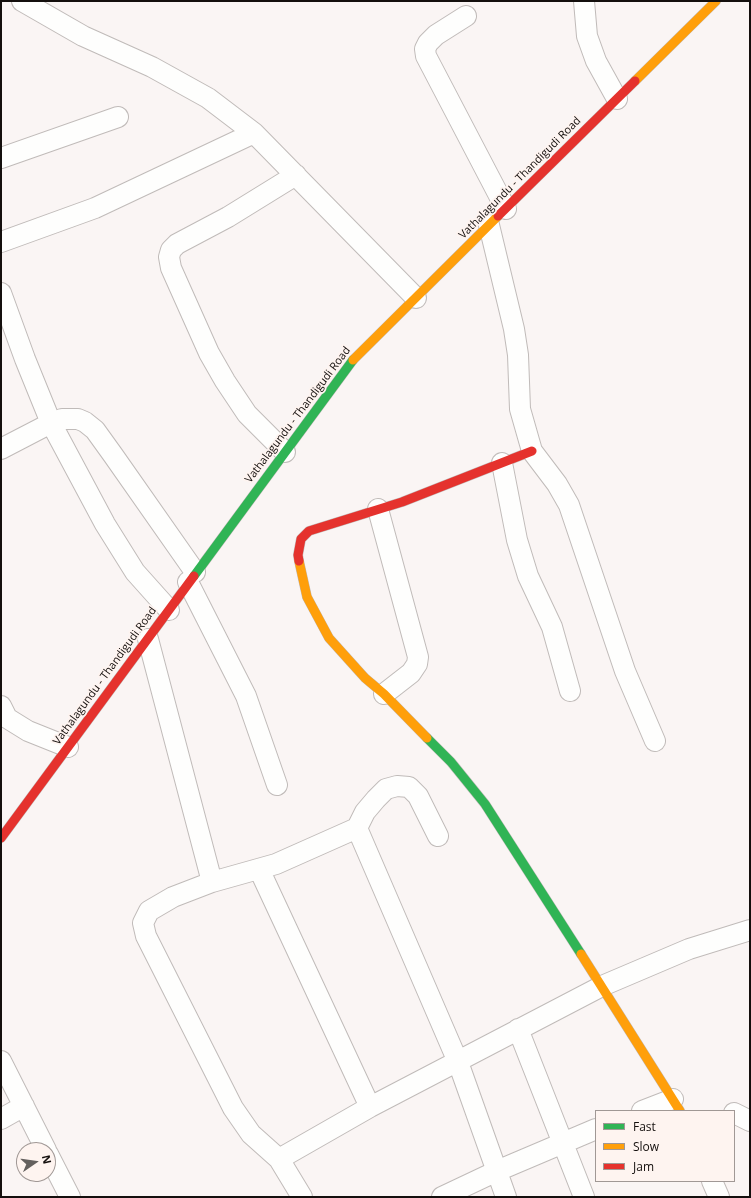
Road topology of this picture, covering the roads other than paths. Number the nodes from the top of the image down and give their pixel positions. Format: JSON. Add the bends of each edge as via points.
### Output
{"nodes":[{"id":1,"x":22,"y":1,"type":"edge"},
{"id":2,"x":584,"y":1,"type":"edge"},
{"id":3,"x":716,"y":1,"type":"edge"},
{"id":4,"x":466,"y":16,"type":"dead end"},
{"id":5,"x":617,"y":99,"type":"junction"},
{"id":6,"x":118,"y":116,"type":"dead end"},
{"id":7,"x":254,"y":133,"type":"junction"},
{"id":8,"x":1,"y":158,"type":"edge"},
{"id":9,"x":296,"y":175,"type":"junction"},
{"id":10,"x":506,"y":209,"type":"junction"},
{"id":11,"x":489,"y":225,"type":"junction"},
{"id":12,"x":1,"y":242,"type":"edge"},
{"id":13,"x":1,"y":293,"type":"edge"},
{"id":14,"x":416,"y":298,"type":"junction"},
{"id":15,"x":51,"y":423,"type":"junction"},
{"id":16,"x":1,"y":449,"type":"edge"},
{"id":17,"x":532,"y":451,"type":"junction"},
{"id":18,"x":285,"y":452,"type":"junction"},
{"id":19,"x":502,"y":463,"type":"junction"},
{"id":20,"x":378,"y":509,"type":"junction"},
{"id":21,"x":192,"y":577,"type":"junction"},
{"id":22,"x":169,"y":610,"type":"junction"},
{"id":23,"x":148,"y":639,"type":"junction"},
{"id":24,"x":570,"y":691,"type":"dead end"},
{"id":25,"x":384,"y":694,"type":"junction"},
{"id":26,"x":1,"y":706,"type":"edge"},
{"id":27,"x":655,"y":741,"type":"dead end"},
{"id":28,"x":68,"y":747,"type":"junction"},
{"id":29,"x":277,"y":785,"type":"dead end"},
{"id":30,"x":357,"y":828,"type":"junction"},
{"id":31,"x":438,"y":836,"type":"dead end"},
{"id":32,"x":1,"y":838,"type":"edge"},
{"id":33,"x":259,"y":869,"type":"junction"},
{"id":34,"x":212,"y":882,"type":"junction"},
{"id":35,"x":750,"y":930,"type":"edge"},
{"id":36,"x":602,"y":986,"type":"junction"},
{"id":37,"x":518,"y":1029,"type":"junction"},
{"id":38,"x":1,"y":1061,"type":"edge"},
{"id":39,"x":458,"y":1062,"type":"junction"},
{"id":40,"x":676,"y":1105,"type":"edge"},
{"id":41,"x":24,"y":1106,"type":"junction"},
{"id":42,"x":370,"y":1106,"type":"junction"},
{"id":43,"x":648,"y":1110,"type":"edge"},
{"id":44,"x":735,"y":1114,"type":"edge"},
{"id":45,"x":1,"y":1119,"type":"edge"},
{"id":46,"x":750,"y":1121,"type":"edge"},
{"id":47,"x":595,"y":1129,"type":"edge"},
{"id":48,"x":563,"y":1141,"type":"junction"},
{"id":49,"x":42,"y":1142,"type":"edge"},
{"id":50,"x":279,"y":1159,"type":"junction"},
{"id":51,"x":56,"y":1170,"type":"edge"},
{"id":52,"x":497,"y":1170,"type":"junction"},
{"id":53,"x":712,"y":1182,"type":"edge"},
{"id":54,"x":70,"y":1197,"type":"edge"},
{"id":55,"x":301,"y":1197,"type":"edge"},
{"id":56,"x":442,"y":1197,"type":"edge"},
{"id":57,"x":506,"y":1197,"type":"edge"},
{"id":58,"x":584,"y":1197,"type":"edge"},
{"id":59,"x":719,"y":1197,"type":"edge"}],
"edges":[{"from":1,"to":7,"type":"street","via":[[83,36],[152,67],[202,95]]},
{"from":2,"to":5,"type":"street","via":[[588,36],[596,61]]},
{"from":3,"to":5,"type":"main road","name":"Vathalagundu - Thandigudi Road"},
{"from":4,"to":10,"type":"street","via":[[436,35],[425,48],[426,56]]},
{"from":5,"to":10,"type":"main road","name":"Vathalagundu - Thandigudi Road"},
{"from":6,"to":8,"type":"street"},
{"from":7,"to":9,"type":"street"},
{"from":7,"to":12,"type":"street","via":[[95,208]]},
{"from":9,"to":14,"type":"street"},
{"from":9,"to":18,"type":"street","via":[[228,217],[177,244],[169,257],[209,353],[222,376],[246,414]]},
{"from":10,"to":11,"type":"main road","name":"Vathalagundu - Thandigudi Road"},
{"from":11,"to":14,"type":"main road","name":"Vathalagundu - Thandigudi Road"},
{"from":11,"to":17,"type":"street","via":[[514,329],[520,408]]},
{"from":13,"to":15,"type":"street"},
{"from":14,"to":18,"type":"main road","name":"Vathalagundu - Thandigudi Road","via":[[352,361]]},
{"from":15,"to":16,"type":"street"},
{"from":15,"to":21,"type":"street","via":[[62,419],[78,419],[95,430]]},
{"from":15,"to":22,"type":"street","via":[[105,524],[135,572]]},
{"from":17,"to":19,"type":"main road"},
{"from":17,"to":27,"type":"street","via":[[569,505],[625,671]]},
{"from":18,"to":21,"type":"main road","name":"Vathalagundu - Thandigudi Road"},
{"from":19,"to":20,"type":"main road"},
{"from":19,"to":24,"type":"street","via":[[519,547],[528,576],[552,627]]},
{"from":20,"to":25,"type":"street","via":[[418,657],[411,673]]},
{"from":20,"to":25,"type":"main road","via":[[309,531],[301,539],[298,554],[307,597],[329,638],[365,678]]},
{"from":21,"to":22,"type":"main road","name":"Vathalagundu - Thandigudi Road"},
{"from":21,"to":29,"type":"street","via":[[246,696]]},
{"from":22,"to":23,"type":"main road","name":"Vathalagundu - Thandigudi Road"},
{"from":23,"to":28,"type":"main road","name":"Vathalagundu - Thandigudi Road"},
{"from":23,"to":34,"type":"street"},
{"from":25,"to":36,"type":"main road","via":[[451,762],[485,804]]},
{"from":26,"to":28,"type":"street","via":[[7,718],[28,731]]},
{"from":28,"to":32,"type":"main road","name":"Vathalagundu - Thandigudi Road"},
{"from":30,"to":31,"type":"street","via":[[365,812],[386,789],[397,786],[410,787],[418,796]]},
{"from":30,"to":33,"type":"street"},
{"from":30,"to":39,"type":"street"},
{"from":33,"to":34,"type":"street"},
{"from":33,"to":42,"type":"street"},
{"from":34,"to":50,"type":"street","via":[[173,897],[149,911],[143,923],[146,936],[233,1108],[252,1134]]},
{"from":35,"to":36,"type":"street","via":[[689,949]]},
{"from":36,"to":37,"type":"street"},
{"from":36,"to":40,"type":"main road"},
{"from":37,"to":39,"type":"street"},
{"from":37,"to":48,"type":"street"},
{"from":38,"to":41,"type":"street"},
{"from":39,"to":42,"type":"street"},
{"from":39,"to":52,"type":"street"},
{"from":40,"to":43,"type":"street"},
{"from":41,"to":45,"type":"street"},
{"from":41,"to":49,"type":"street"},
{"from":42,"to":50,"type":"street"},
{"from":44,"to":46,"type":"street"},
{"from":47,"to":48,"type":"street"},
{"from":48,"to":52,"type":"street"},
{"from":48,"to":58,"type":"street"},
{"from":50,"to":55,"type":"street"},
{"from":51,"to":54,"type":"street"},
{"from":52,"to":56,"type":"street"},
{"from":52,"to":57,"type":"street"},
{"from":53,"to":59,"type":"street"}]}
